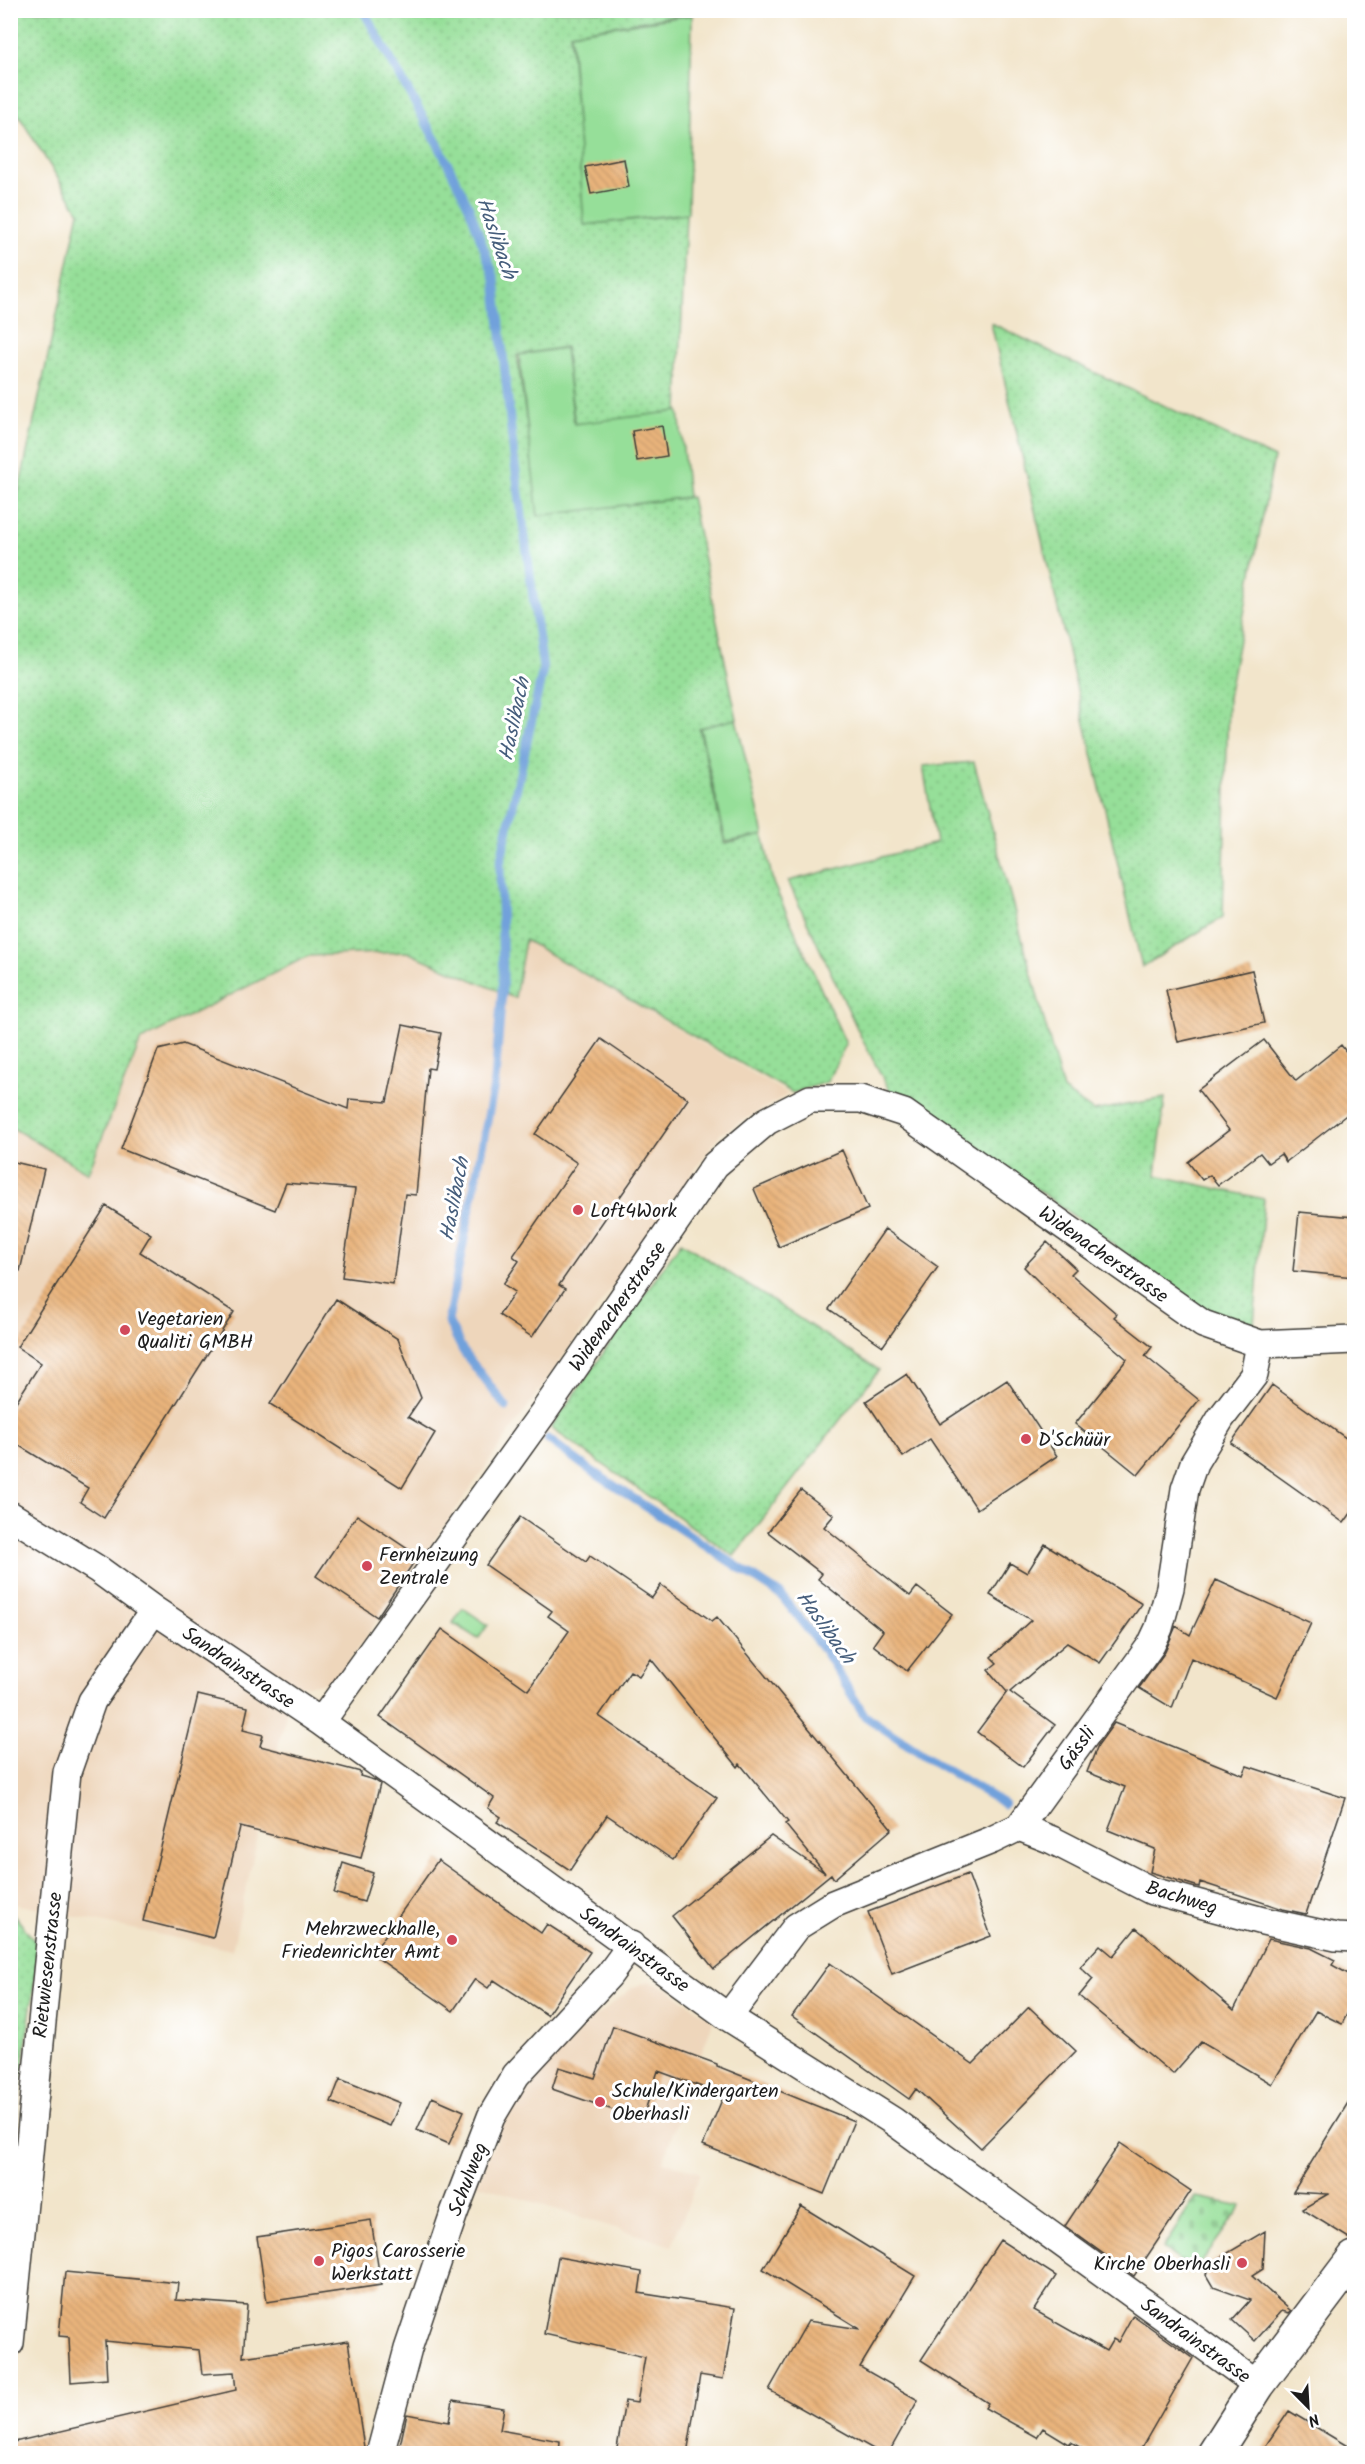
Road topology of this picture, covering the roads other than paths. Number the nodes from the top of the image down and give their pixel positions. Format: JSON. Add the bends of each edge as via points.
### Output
{"nodes":[{"id":1,"x":1354,"y":1340,"type":"edge"},
{"id":2,"x":1260,"y":1344,"type":"junction"},
{"id":3,"x":10,"y":1515,"type":"edge"},
{"id":4,"x":154,"y":1610,"type":"junction"},
{"id":5,"x":321,"y":1722,"type":"junction"},
{"id":6,"x":1018,"y":1827,"type":"junction"},
{"id":7,"x":1354,"y":1938,"type":"edge"},
{"id":8,"x":631,"y":1945,"type":"junction"},
{"id":9,"x":728,"y":2017,"type":"junction"},
{"id":10,"x":1354,"y":2258,"type":"edge"},
{"id":11,"x":10,"y":2343,"type":"edge"},
{"id":12,"x":1258,"y":2385,"type":"junction"},
{"id":13,"x":380,"y":2454,"type":"edge"},
{"id":14,"x":1215,"y":2454,"type":"edge"}],
"edges":[{"from":1,"to":2,"type":"street","name":"Widenacherstrasse"},
{"from":2,"to":5,"type":"street","name":"Widenacherstrasse","via":[[1203,1324],[904,1113],[861,1099],[810,1099],[767,1121],[715,1165]]},
{"from":2,"to":6,"type":"street","name":"Gässli","via":[[1254,1375],[1221,1418],[1194,1463],[1185,1489],[1170,1588],[1151,1646]]},
{"from":3,"to":4,"type":"street","name":"Sandrainstrasse","via":[[99,1570]]},
{"from":4,"to":5,"type":"street","name":"Sandrainstrasse"},
{"from":4,"to":11,"type":"street","name":"Rietwiesenstrasse","via":[[92,1701],[67,1772]]},
{"from":5,"to":8,"type":"street","name":"Sandrainstrasse"},
{"from":6,"to":7,"type":"street","name":"Bachweg","via":[[1152,1891],[1263,1921]]},
{"from":6,"to":9,"type":"street","name":"Gässli","via":[[832,1904],[796,1927]]},
{"from":8,"to":9,"type":"street","name":"Sandrainstrasse"},
{"from":8,"to":13,"type":"street","name":"Schulweg","via":[[609,1975],[516,2075],[491,2117],[408,2349]]},
{"from":9,"to":12,"type":"street","name":"Sandrainstrasse","via":[[893,2121]]},
{"from":10,"to":12,"type":"street"},
{"from":12,"to":14,"type":"street"}]}
